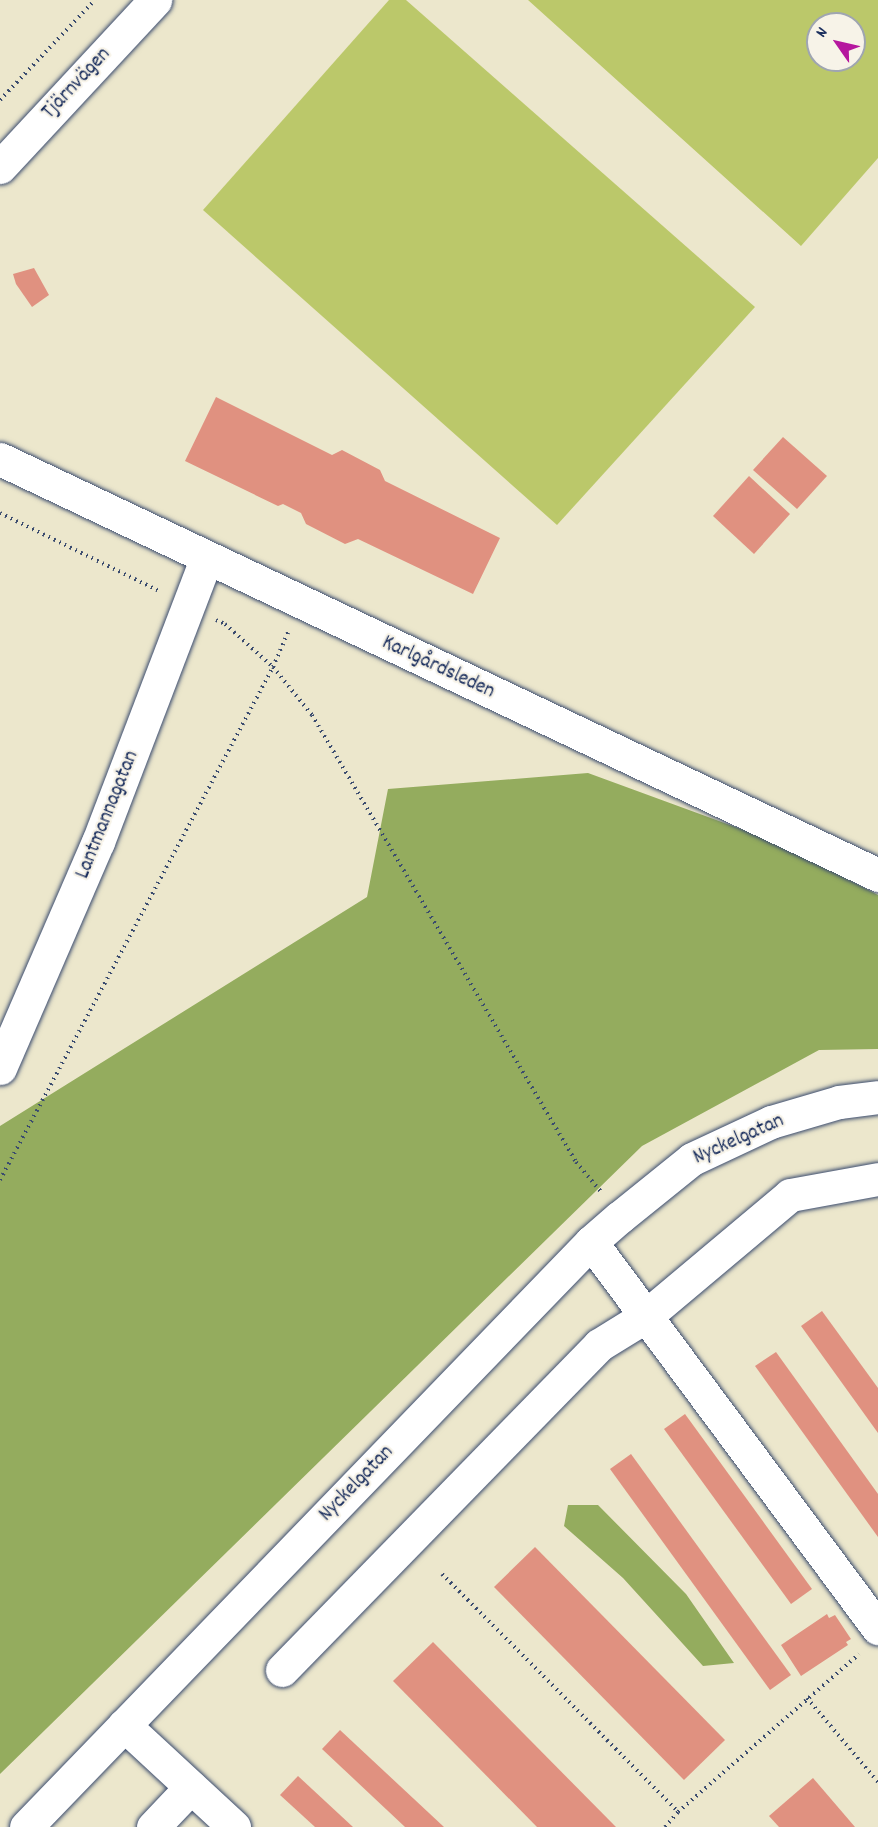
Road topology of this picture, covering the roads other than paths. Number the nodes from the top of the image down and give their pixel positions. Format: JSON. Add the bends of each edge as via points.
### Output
{"nodes":[{"id":1,"x":155,"y":0,"type":"edge"},
{"id":2,"x":0,"y":167,"type":"edge"},
{"id":3,"x":0,"y":459,"type":"edge"},
{"id":4,"x":207,"y":559,"type":"junction"},
{"id":5,"x":878,"y":875,"type":"edge"},
{"id":6,"x":0,"y":1068,"type":"edge"},
{"id":7,"x":878,"y":1097,"type":"edge"},
{"id":8,"x":878,"y":1179,"type":"edge"},
{"id":9,"x":591,"y":1242,"type":"junction"},
{"id":10,"x":646,"y":1316,"type":"junction"},
{"id":11,"x":869,"y":1640,"type":"edge"},
{"id":12,"x":282,"y":1670,"type":"dead end"},
{"id":13,"x":124,"y":1725,"type":"junction"},
{"id":14,"x":191,"y":1787,"type":"junction"},
{"id":15,"x":26,"y":1827,"type":"edge"},
{"id":16,"x":153,"y":1827,"type":"edge"},
{"id":17,"x":234,"y":1827,"type":"edge"}],
"edges":[{"from":1,"to":2,"type":"street","name":"Tjärnvägen"},
{"from":3,"to":4,"type":"street","name":"Karlgårdsleden"},
{"from":4,"to":5,"type":"street","name":"Karlgårdsleden"},
{"from":4,"to":6,"type":"street","name":"Lantmannagatan","via":[[98,842]]},
{"from":7,"to":9,"type":"street","name":"Nyckelgatan","via":[[839,1102],[761,1127],[692,1159]]},
{"from":8,"to":10,"type":"street","via":[[790,1195]]},
{"from":9,"to":10,"type":"street"},
{"from":9,"to":13,"type":"street","name":"Nyckelgatan"},
{"from":10,"to":11,"type":"street"},
{"from":10,"to":12,"type":"street","via":[[599,1345]]},
{"from":13,"to":14,"type":"street"},
{"from":13,"to":15,"type":"street","name":"Nyckelgatan"},
{"from":14,"to":16,"type":"street"},
{"from":14,"to":17,"type":"street"}]}
